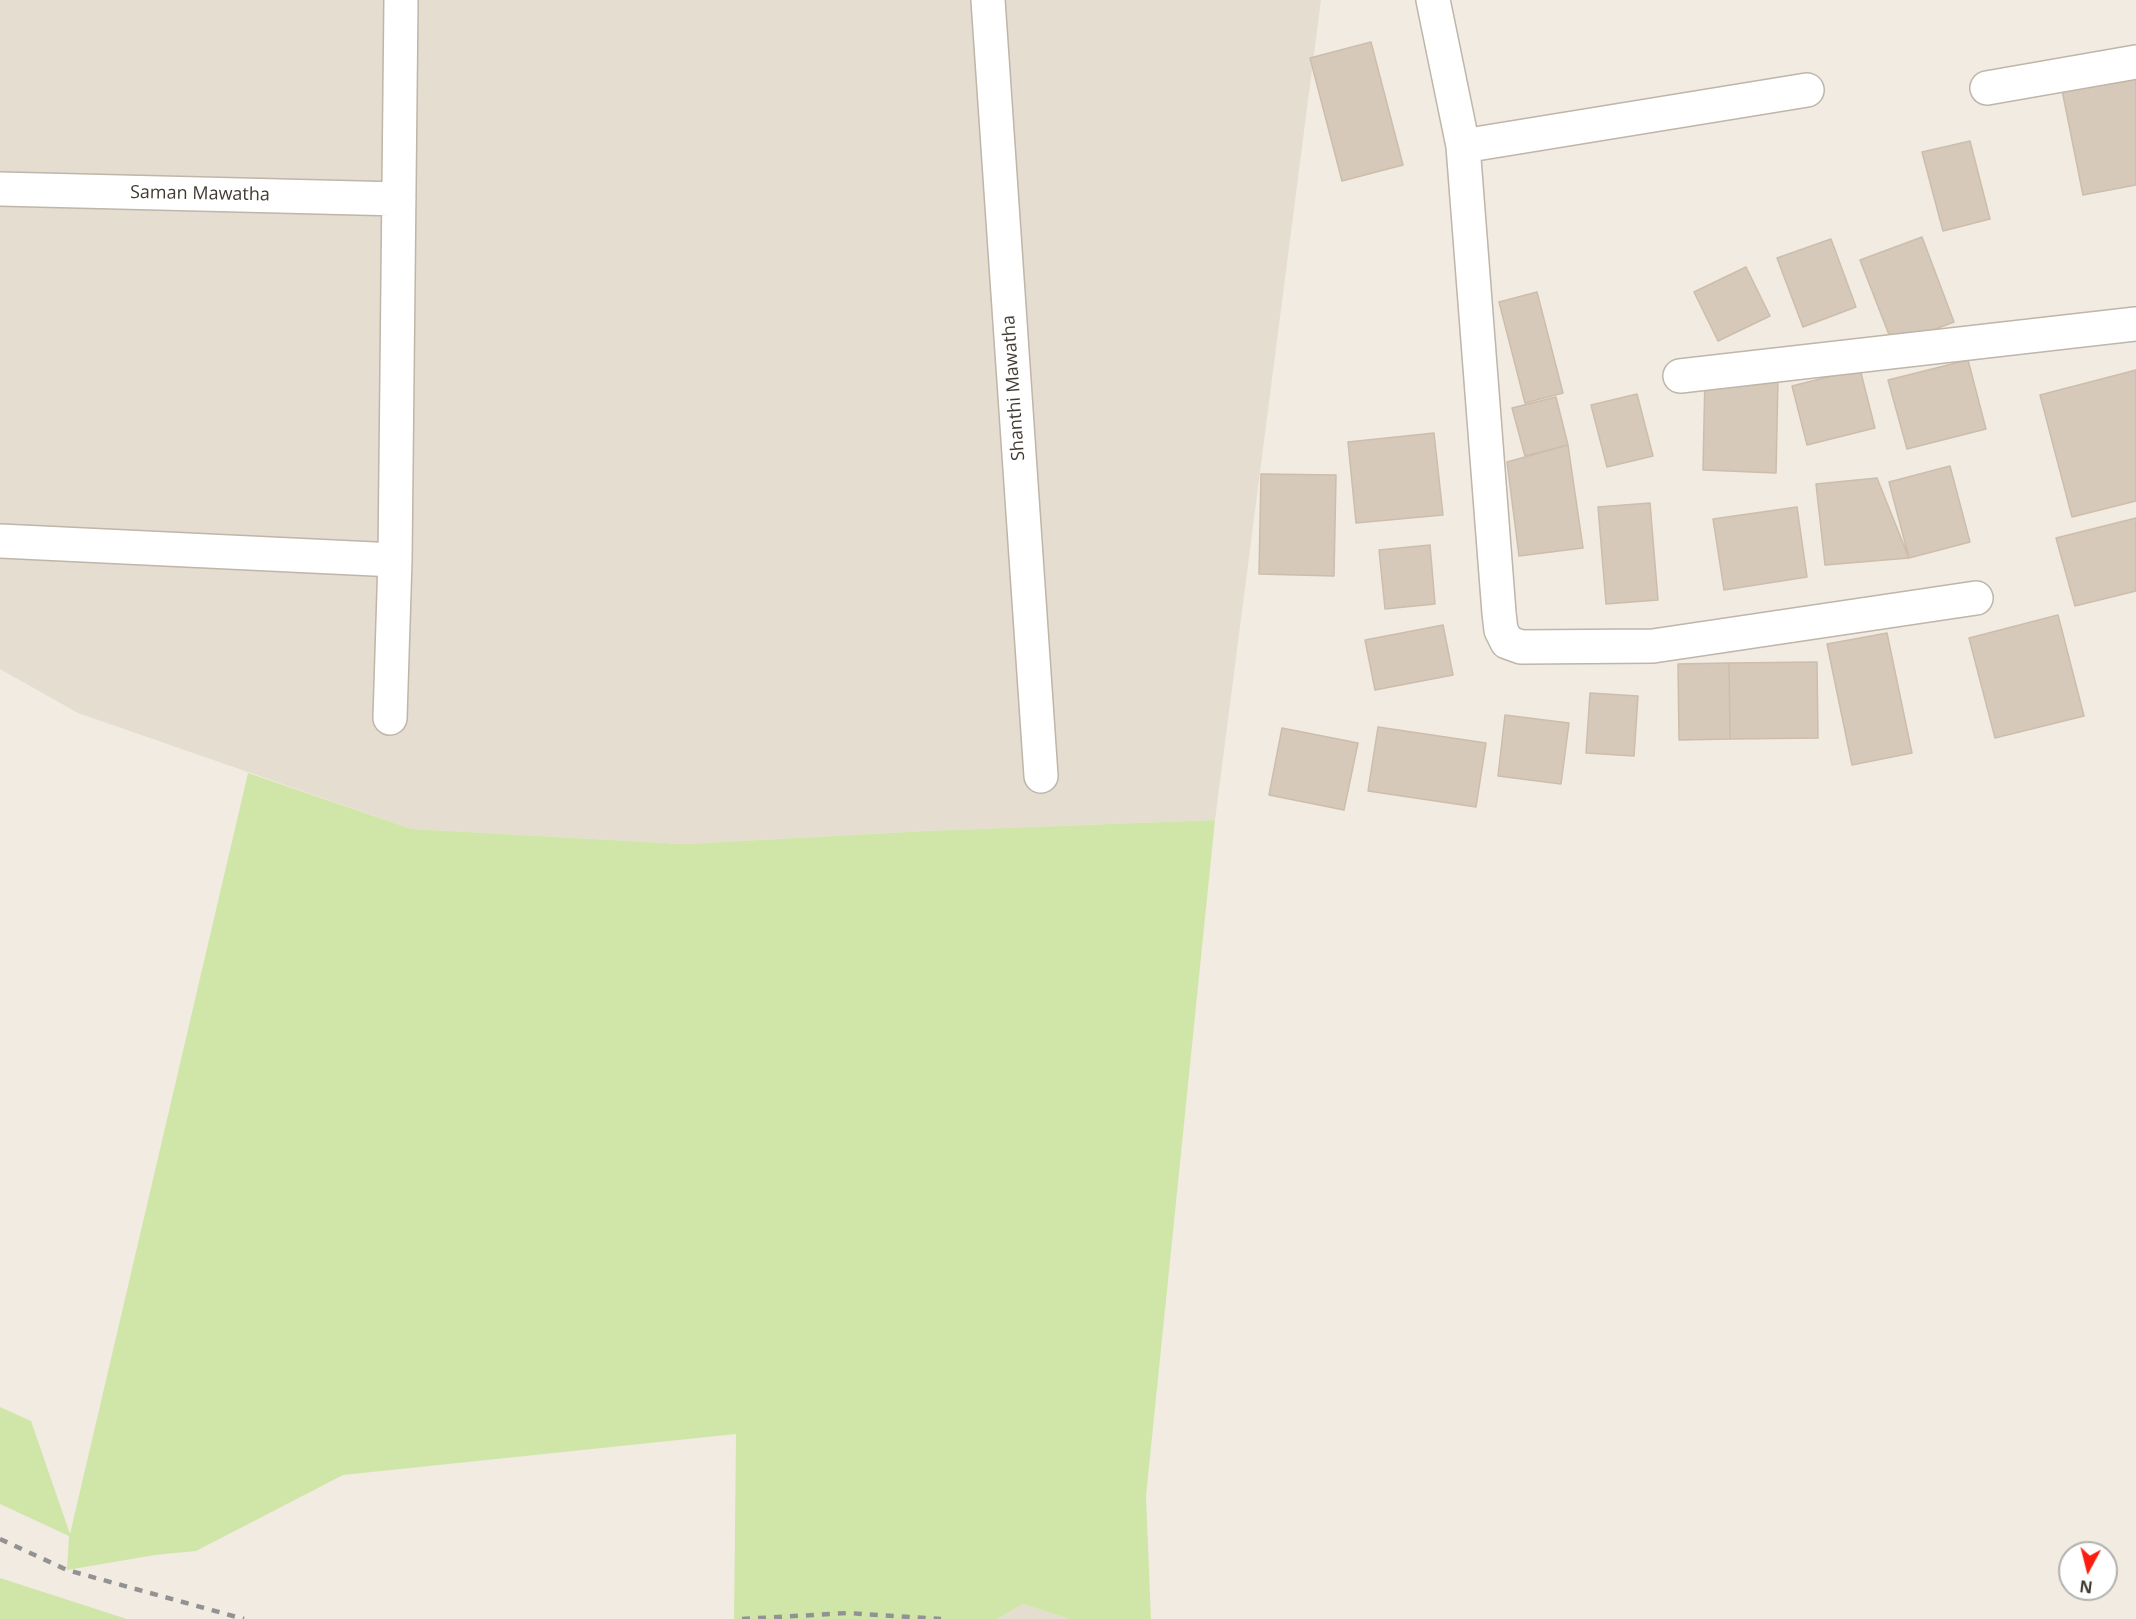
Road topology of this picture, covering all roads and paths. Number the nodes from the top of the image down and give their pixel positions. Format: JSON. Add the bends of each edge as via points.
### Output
{"nodes":[{"id":1,"x":401,"y":0,"type":"edge"},
{"id":2,"x":988,"y":0,"type":"edge"},
{"id":3,"x":1433,"y":0,"type":"edge"},
{"id":4,"x":2136,"y":62,"type":"edge"},
{"id":5,"x":1988,"y":88,"type":"dead end"},
{"id":6,"x":1807,"y":90,"type":"dead end"},
{"id":7,"x":1463,"y":146,"type":"junction"},
{"id":8,"x":0,"y":189,"type":"edge"},
{"id":9,"x":399,"y":199,"type":"junction"},
{"id":10,"x":2136,"y":324,"type":"edge"},
{"id":11,"x":1680,"y":376,"type":"dead end"},
{"id":12,"x":0,"y":541,"type":"edge"},
{"id":13,"x":395,"y":560,"type":"junction"},
{"id":14,"x":1976,"y":598,"type":"dead end"},
{"id":15,"x":390,"y":718,"type":"dead end"},
{"id":16,"x":1041,"y":776,"type":"dead end"}],
"edges":[{"from":1,"to":9,"type":"street"},
{"from":2,"to":16,"type":"street","name":"Shanthi Mawatha"},
{"from":3,"to":7,"type":"street"},
{"from":4,"to":5,"type":"street"},
{"from":6,"to":7,"type":"street"},
{"from":7,"to":14,"type":"street","via":[[1499,613],[1507,642],[1521,647],[1653,646]]},
{"from":8,"to":9,"type":"street","name":"Saman Mawatha"},
{"from":9,"to":13,"type":"street"},
{"from":10,"to":11,"type":"street"},
{"from":12,"to":13,"type":"street"},
{"from":13,"to":15,"type":"street"}]}
